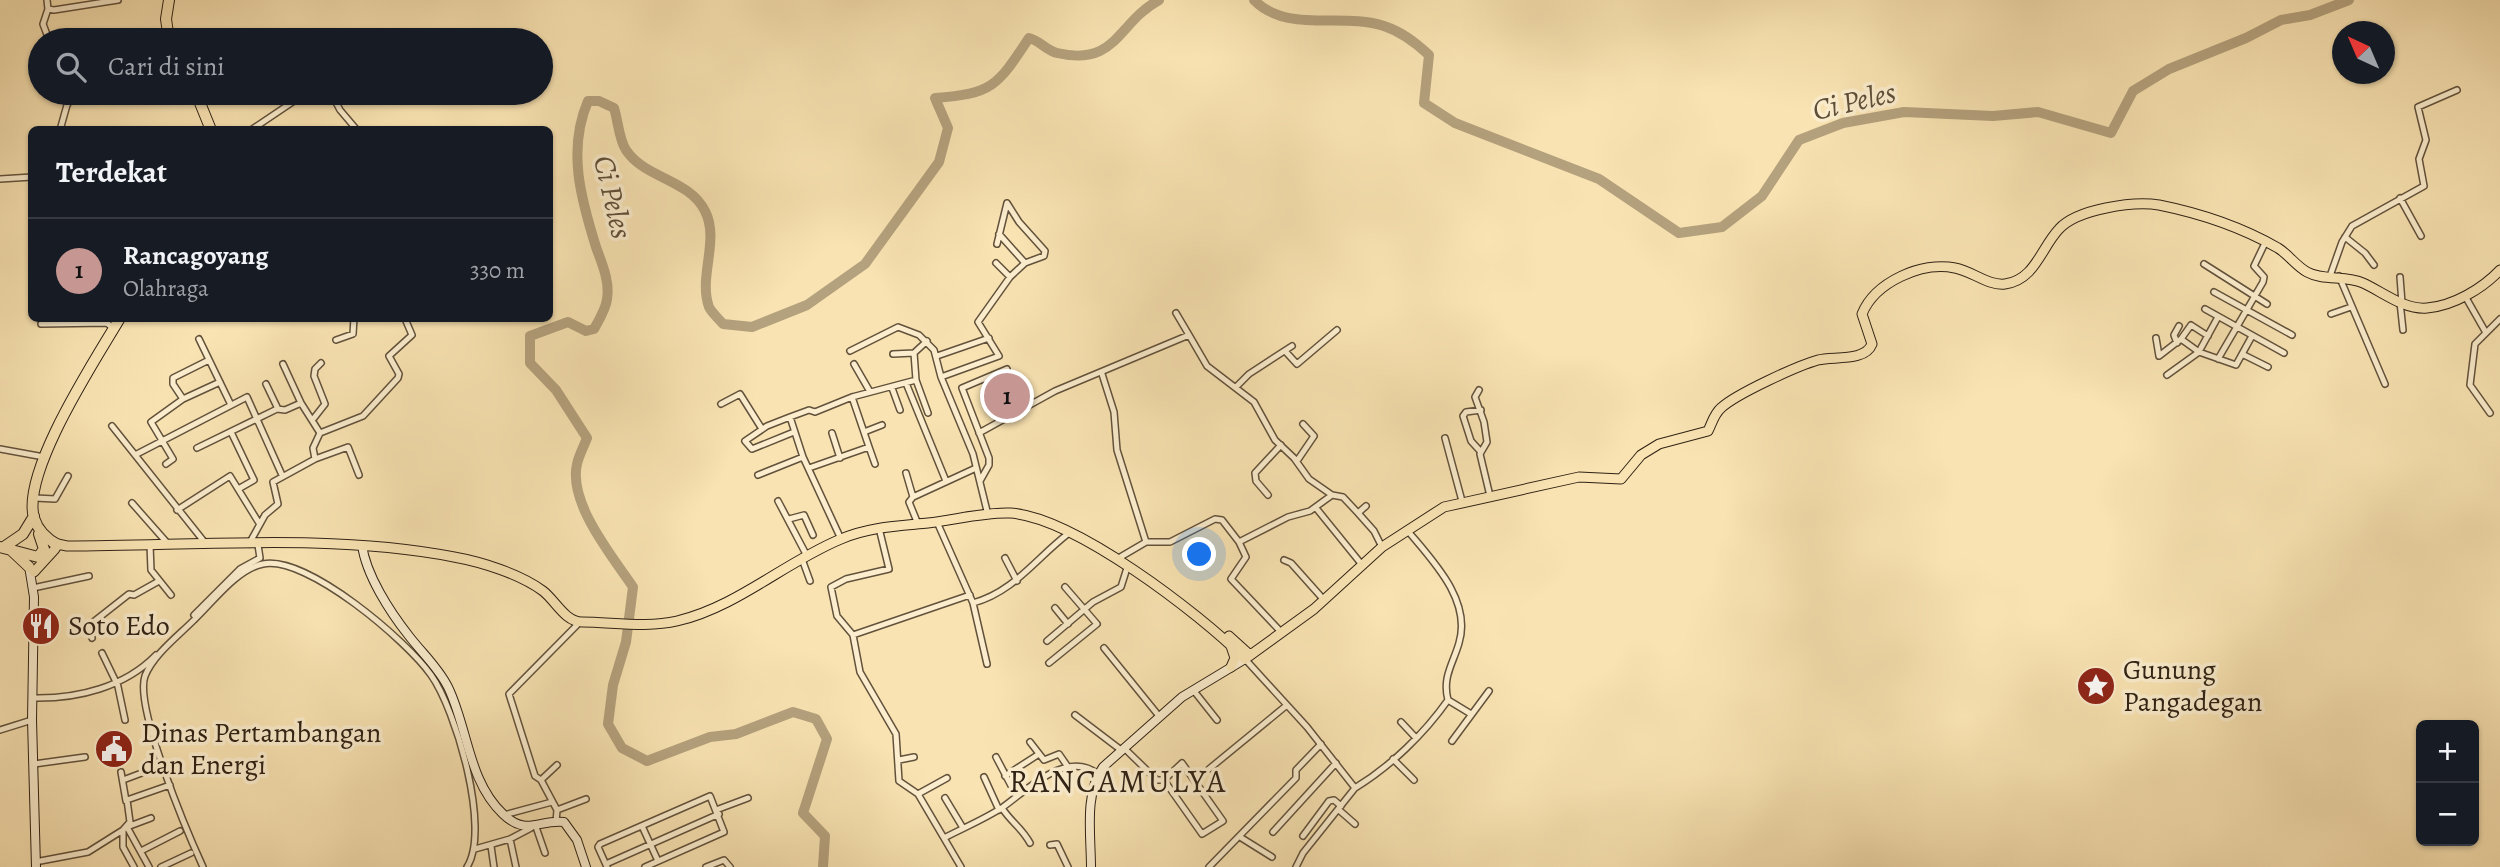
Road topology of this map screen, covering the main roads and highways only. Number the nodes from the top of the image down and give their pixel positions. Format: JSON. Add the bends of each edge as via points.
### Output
{"nodes":[{"id":1,"x":169,"y":0,"type":"edge"},
{"id":2,"x":167,"y":28,"type":"edge"},
{"id":3,"x":201,"y":105,"type":"edge"},
{"id":4,"x":209,"y":126,"type":"edge"},
{"id":5,"x":2500,"y":270,"type":"edge"},
{"id":6,"x":116,"y":322,"type":"edge"},
{"id":7,"x":33,"y":521,"type":"junction"},
{"id":8,"x":27,"y":540,"type":"junction"},
{"id":9,"x":41,"y":540,"type":"junction"},
{"id":10,"x":362,"y":545,"type":"junction"},
{"id":11,"x":6,"y":547,"type":"edge"},
{"id":12,"x":60,"y":547,"type":"junction"},
{"id":13,"x":26,"y":553,"type":"junction"},
{"id":14,"x":40,"y":555,"type":"junction"},
{"id":15,"x":32,"y":577,"type":"junction"},
{"id":16,"x":1233,"y":643,"type":"junction"},
{"id":17,"x":1264,"y":647,"type":"junction"},
{"id":18,"x":1248,"y":658,"type":"junction"},
{"id":19,"x":1231,"y":667,"type":"junction"},
{"id":20,"x":35,"y":865,"type":"edge"},
{"id":21,"x":586,"y":867,"type":"edge"},
{"id":22,"x":1091,"y":867,"type":"edge"}],
"edges":[{"from":1,"to":2,"type":"highway"},
{"from":3,"to":4,"type":"highway"},
{"from":5,"to":17,"type":"main road","via":[[2480,289],[2426,308],[2401,302],[2362,282],[2307,272],[2266,242],[2210,219],[2159,205],[2120,205],[2075,219],[2057,231],[2032,269],[2008,284],[1947,267],[1919,270],[1895,280],[1874,295],[1862,314],[1872,344],[1869,350],[1818,360],[1739,397],[1719,409],[1708,431],[1659,444],[1641,455],[1621,480],[1585,476],[1444,508],[1382,547]]},
{"from":6,"to":7,"type":"highway","via":[[44,457]]},
{"from":7,"to":8,"type":"highway"},
{"from":7,"to":9,"type":"highway"},
{"from":7,"to":11,"type":"highway"},
{"from":7,"to":12,"type":"highway"},
{"from":8,"to":9,"type":"highway"},
{"from":8,"to":11,"type":"highway"},
{"from":8,"to":13,"type":"highway"},
{"from":9,"to":12,"type":"main road"},
{"from":9,"to":14,"type":"highway"},
{"from":10,"to":12,"type":"main road"},
{"from":10,"to":16,"type":"main road","via":[[480,563],[536,587],[580,622],[662,623],[715,607],[841,539],[879,528],[1015,514],[1069,533],[1115,560]]},
{"from":10,"to":21,"type":"main road","via":[[394,613],[446,684],[486,792],[504,815],[533,828],[564,822]]},
{"from":11,"to":13,"type":"highway"},
{"from":11,"to":15,"type":"highway"},
{"from":12,"to":14,"type":"main road"},
{"from":12,"to":15,"type":"main road"},
{"from":13,"to":14,"type":"highway"},
{"from":13,"to":15,"type":"main road"},
{"from":14,"to":15,"type":"main road"},
{"from":15,"to":20,"type":"main road"},
{"from":16,"to":17,"type":"main road"},
{"from":16,"to":18,"type":"main road"},
{"from":16,"to":19,"type":"main road"},
{"from":17,"to":18,"type":"main road"},
{"from":18,"to":19,"type":"main road"},
{"from":19,"to":22,"type":"main road","via":[[1159,716],[1098,774],[1092,800]]}]}
